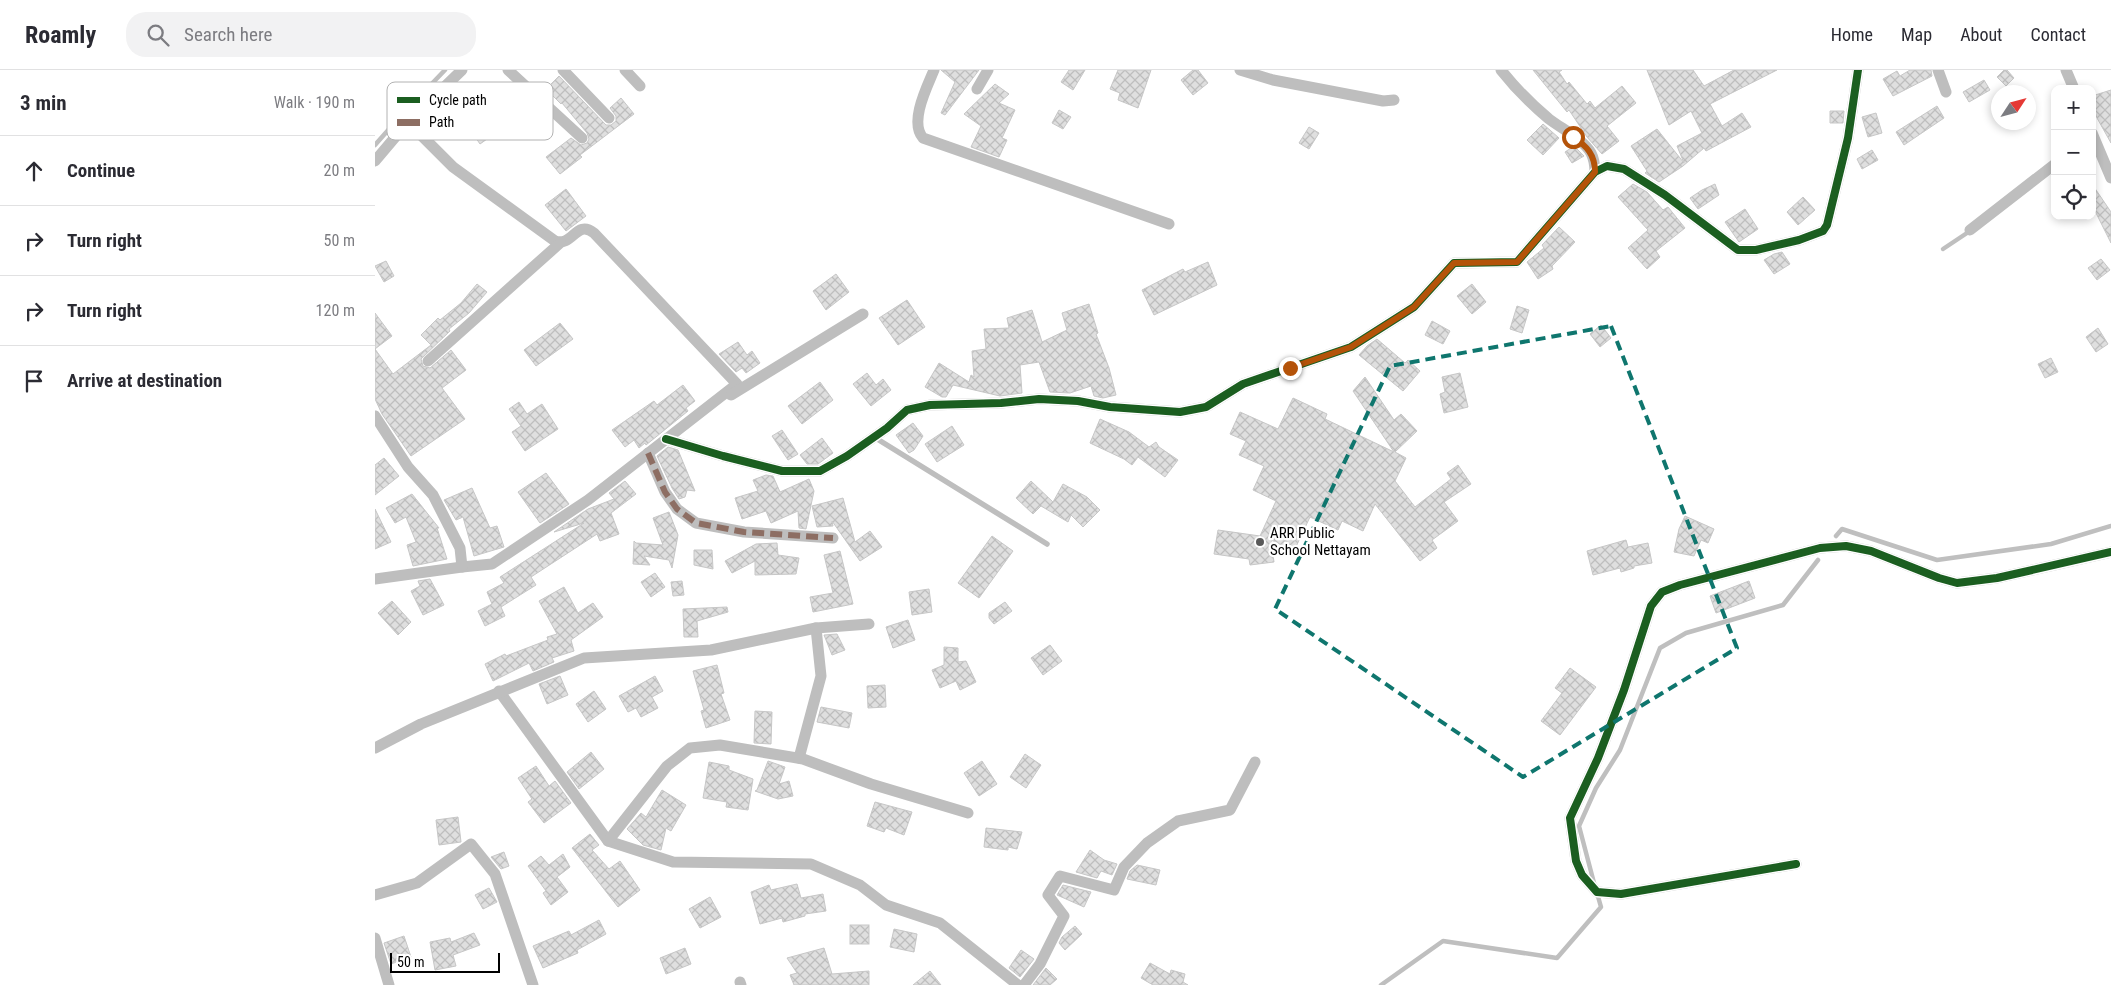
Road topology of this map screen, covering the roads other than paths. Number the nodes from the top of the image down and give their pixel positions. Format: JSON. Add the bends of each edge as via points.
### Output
{"nodes":[{"id":1,"x":462,"y":70,"type":"edge"},
{"id":2,"x":509,"y":70,"type":"edge"},
{"id":3,"x":563,"y":70,"type":"edge"},
{"id":4,"x":625,"y":70,"type":"edge"},
{"id":5,"x":934,"y":70,"type":"edge"},
{"id":6,"x":988,"y":70,"type":"edge"},
{"id":7,"x":1240,"y":70,"type":"edge"},
{"id":8,"x":1501,"y":70,"type":"edge"},
{"id":9,"x":1858,"y":70,"type":"edge"},
{"id":10,"x":1938,"y":70,"type":"edge"},
{"id":11,"x":2066,"y":70,"type":"edge"},
{"id":12,"x":450,"y":82,"type":"edge"},
{"id":13,"x":522,"y":82,"type":"edge"},
{"id":14,"x":2072,"y":85,"type":"edge"},
{"id":15,"x":640,"y":86,"type":"dead end"},
{"id":16,"x":977,"y":89,"type":"dead end"},
{"id":17,"x":1946,"y":92,"type":"dead end"},
{"id":18,"x":1394,"y":100,"type":"dead end"},
{"id":19,"x":553,"y":111,"type":"edge"},
{"id":20,"x":609,"y":118,"type":"dead end"},
{"id":21,"x":582,"y":138,"type":"dead end"},
{"id":22,"x":393,"y":140,"type":"edge"},
{"id":23,"x":426,"y":140,"type":"edge"},
{"id":24,"x":2096,"y":143,"type":"edge"},
{"id":25,"x":375,"y":162,"type":"edge"},
{"id":26,"x":2051,"y":167,"type":"edge"},
{"id":27,"x":1595,"y":172,"type":"junction"},
{"id":28,"x":2111,"y":177,"type":"edge"},
{"id":29,"x":1169,"y":224,"type":"dead end"},
{"id":30,"x":1969,"y":230,"type":"dead end"},
{"id":31,"x":560,"y":243,"type":"junction"},
{"id":32,"x":863,"y":314,"type":"dead end"},
{"id":33,"x":428,"y":361,"type":"dead end"},
{"id":34,"x":375,"y":416,"type":"edge"},
{"id":35,"x":687,"y":422,"type":"junction"},
{"id":36,"x":874,"y":437,"type":"junction"},
{"id":37,"x":666,"y":439,"type":"junction"},
{"id":38,"x":648,"y":453,"type":"junction"},
{"id":39,"x":833,"y":538,"type":"dead end"},
{"id":40,"x":1047,"y":544,"type":"dead end"},
{"id":41,"x":2111,"y":552,"type":"edge"},
{"id":42,"x":461,"y":567,"type":"junction"},
{"id":43,"x":375,"y":579,"type":"edge"},
{"id":44,"x":869,"y":624,"type":"dead end"},
{"id":45,"x":816,"y":628,"type":"junction"},
{"id":46,"x":499,"y":691,"type":"junction"},
{"id":47,"x":375,"y":748,"type":"edge"},
{"id":48,"x":799,"y":758,"type":"junction"},
{"id":49,"x":1255,"y":762,"type":"dead end"},
{"id":50,"x":968,"y":813,"type":"dead end"},
{"id":51,"x":608,"y":841,"type":"junction"},
{"id":52,"x":1796,"y":864,"type":"dead end"},
{"id":53,"x":375,"y":895,"type":"edge"},
{"id":54,"x":375,"y":938,"type":"edge"},
{"id":55,"x":389,"y":985,"type":"edge"},
{"id":56,"x":533,"y":985,"type":"edge"},
{"id":57,"x":1018,"y":985,"type":"edge"},
{"id":58,"x":1024,"y":985,"type":"edge"}],
"edges":[{"from":1,"to":12,"type":"street"},
{"from":2,"to":13,"type":"street"},
{"from":3,"to":20,"type":"street"},
{"from":4,"to":15,"type":"street"},
{"from":5,"to":29,"type":"street","via":[[917,123],[923,138]]},
{"from":6,"to":16,"type":"street"},
{"from":7,"to":18,"type":"street","via":[[1273,80],[1383,101]]},
{"from":8,"to":27,"type":"street","via":[[1519,94],[1591,152]]},
{"from":9,"to":27,"type":"street","via":[[1847,138],[1827,225],[1816,234],[1757,250],[1738,250],[1665,195],[1624,169],[1607,166]]},
{"from":10,"to":17,"type":"street"},
{"from":11,"to":14,"type":"street"},
{"from":19,"to":21,"type":"street"},
{"from":22,"to":25,"type":"street"},
{"from":23,"to":31,"type":"street","via":[[453,167]]},
{"from":24,"to":28,"type":"street"},
{"from":26,"to":30,"type":"street"},
{"from":27,"to":36,"type":"street","via":[[1517,262],[1454,263],[1414,307],[1351,347],[1243,384],[1206,407],[1181,412],[1039,398],[1001,403],[930,405],[907,410]]},
{"from":31,"to":33,"type":"street"},
{"from":31,"to":35,"type":"street","via":[[582,228],[588,228],[737,384]]},
{"from":32,"to":35,"type":"street"},
{"from":34,"to":42,"type":"street","via":[[409,467],[433,495],[460,548]]},
{"from":35,"to":37,"type":"street"},
{"from":36,"to":37,"type":"street","via":[[819,471],[783,471]]},
{"from":36,"to":40,"type":"lane"},
{"from":37,"to":38,"type":"street"},
{"from":38,"to":39,"type":"street","via":[[665,492],[677,510],[696,523],[744,532]]},
{"from":38,"to":42,"type":"street","via":[[588,500],[491,564]]},
{"from":41,"to":52,"type":"street","via":[[1997,578],[1957,583],[1871,551],[1846,546],[1820,548],[1661,592],[1647,616],[1599,758],[1570,818],[1576,861],[1582,875],[1597,892],[1621,894]]},
{"from":42,"to":43,"type":"street"},
{"from":44,"to":45,"type":"street"},
{"from":45,"to":46,"type":"street","via":[[711,650],[584,658]]},
{"from":45,"to":48,"type":"street","via":[[821,676]]},
{"from":46,"to":47,"type":"street","via":[[421,724]]},
{"from":46,"to":51,"type":"street"},
{"from":48,"to":50,"type":"street"},
{"from":48,"to":51,"type":"street","via":[[720,745],[691,748],[667,766]]},
{"from":49,"to":58,"type":"street","via":[[1230,810],[1178,820],[1147,843],[1124,867],[1114,890],[1060,876],[1048,895],[1063,916],[1040,964]]},
{"from":51,"to":57,"type":"street","via":[[673,862],[811,864],[860,885],[885,905],[940,923]]},
{"from":53,"to":56,"type":"street","via":[[417,883],[471,844],[495,874]]},
{"from":54,"to":55,"type":"street"}]}
